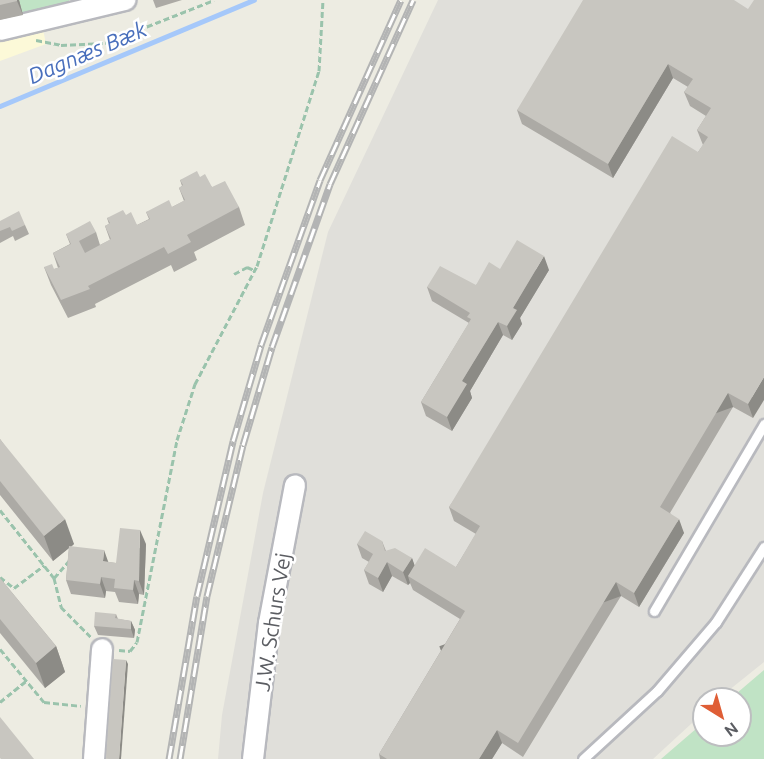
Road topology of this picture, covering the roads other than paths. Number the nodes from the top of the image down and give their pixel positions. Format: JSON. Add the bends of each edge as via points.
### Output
{"nodes":[{"id":1,"x":125,"y":0,"type":"edge"},
{"id":2,"x":92,"y":4,"type":"edge"},
{"id":3,"x":5,"y":29,"type":"edge"},
{"id":4,"x":764,"y":424,"type":"edge"},
{"id":5,"x":295,"y":485,"type":"dead end"},
{"id":6,"x":764,"y":547,"type":"edge"},
{"id":7,"x":654,"y":611,"type":"dead end"},
{"id":8,"x":102,"y":649,"type":"road end"},
{"id":9,"x":94,"y":759,"type":"edge"},
{"id":10,"x":253,"y":759,"type":"edge"},
{"id":11,"x":583,"y":759,"type":"edge"}],
"edges":[{"from":1,"to":2,"type":"street"},
{"from":2,"to":3,"type":"street"},
{"from":4,"to":7,"type":"lane"},
{"from":5,"to":10,"type":"street","name":"J.W. Schurs Vej","via":[[269,623]]},
{"from":6,"to":11,"type":"lane","via":[[708,631],[657,691]]},
{"from":8,"to":9,"type":"street"}]}
